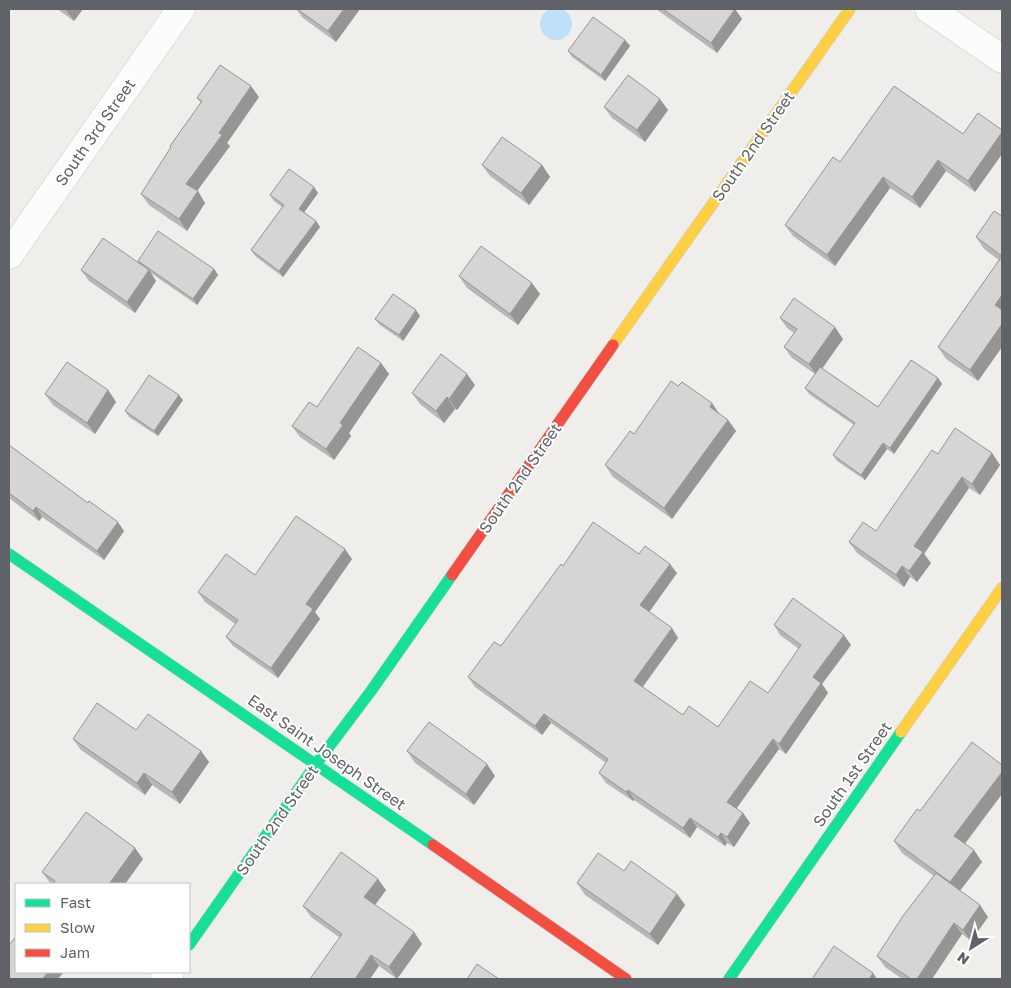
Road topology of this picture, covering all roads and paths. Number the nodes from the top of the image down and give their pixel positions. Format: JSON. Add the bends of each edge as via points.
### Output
{"nodes":[{"id":1,"x":181,"y":9,"type":"edge"},
{"id":2,"x":850,"y":9,"type":"edge"},
{"id":3,"x":929,"y":9,"type":"edge"},
{"id":4,"x":1002,"y":59,"type":"edge"},
{"id":5,"x":9,"y":255,"type":"edge"},
{"id":6,"x":9,"y":554,"type":"edge"},
{"id":7,"x":1002,"y":588,"type":"edge"},
{"id":8,"x":316,"y":764,"type":"junction"},
{"id":9,"x":190,"y":944,"type":"edge"},
{"id":10,"x":626,"y":979,"type":"edge"},
{"id":11,"x":729,"y":979,"type":"edge"}],
"edges":[{"from":1,"to":5,"type":"street","name":"South 3rd Street"},
{"from":2,"to":8,"type":"street","name":"South 2nd Street"},
{"from":3,"to":4,"type":"street"},
{"from":6,"to":8,"type":"street","name":"East Saint Joseph Street"},
{"from":7,"to":11,"type":"street","name":"South 1st Street"},
{"from":8,"to":9,"type":"street","name":"South 2nd Street"},
{"from":8,"to":10,"type":"street","name":"East Saint Joseph Street"}]}
